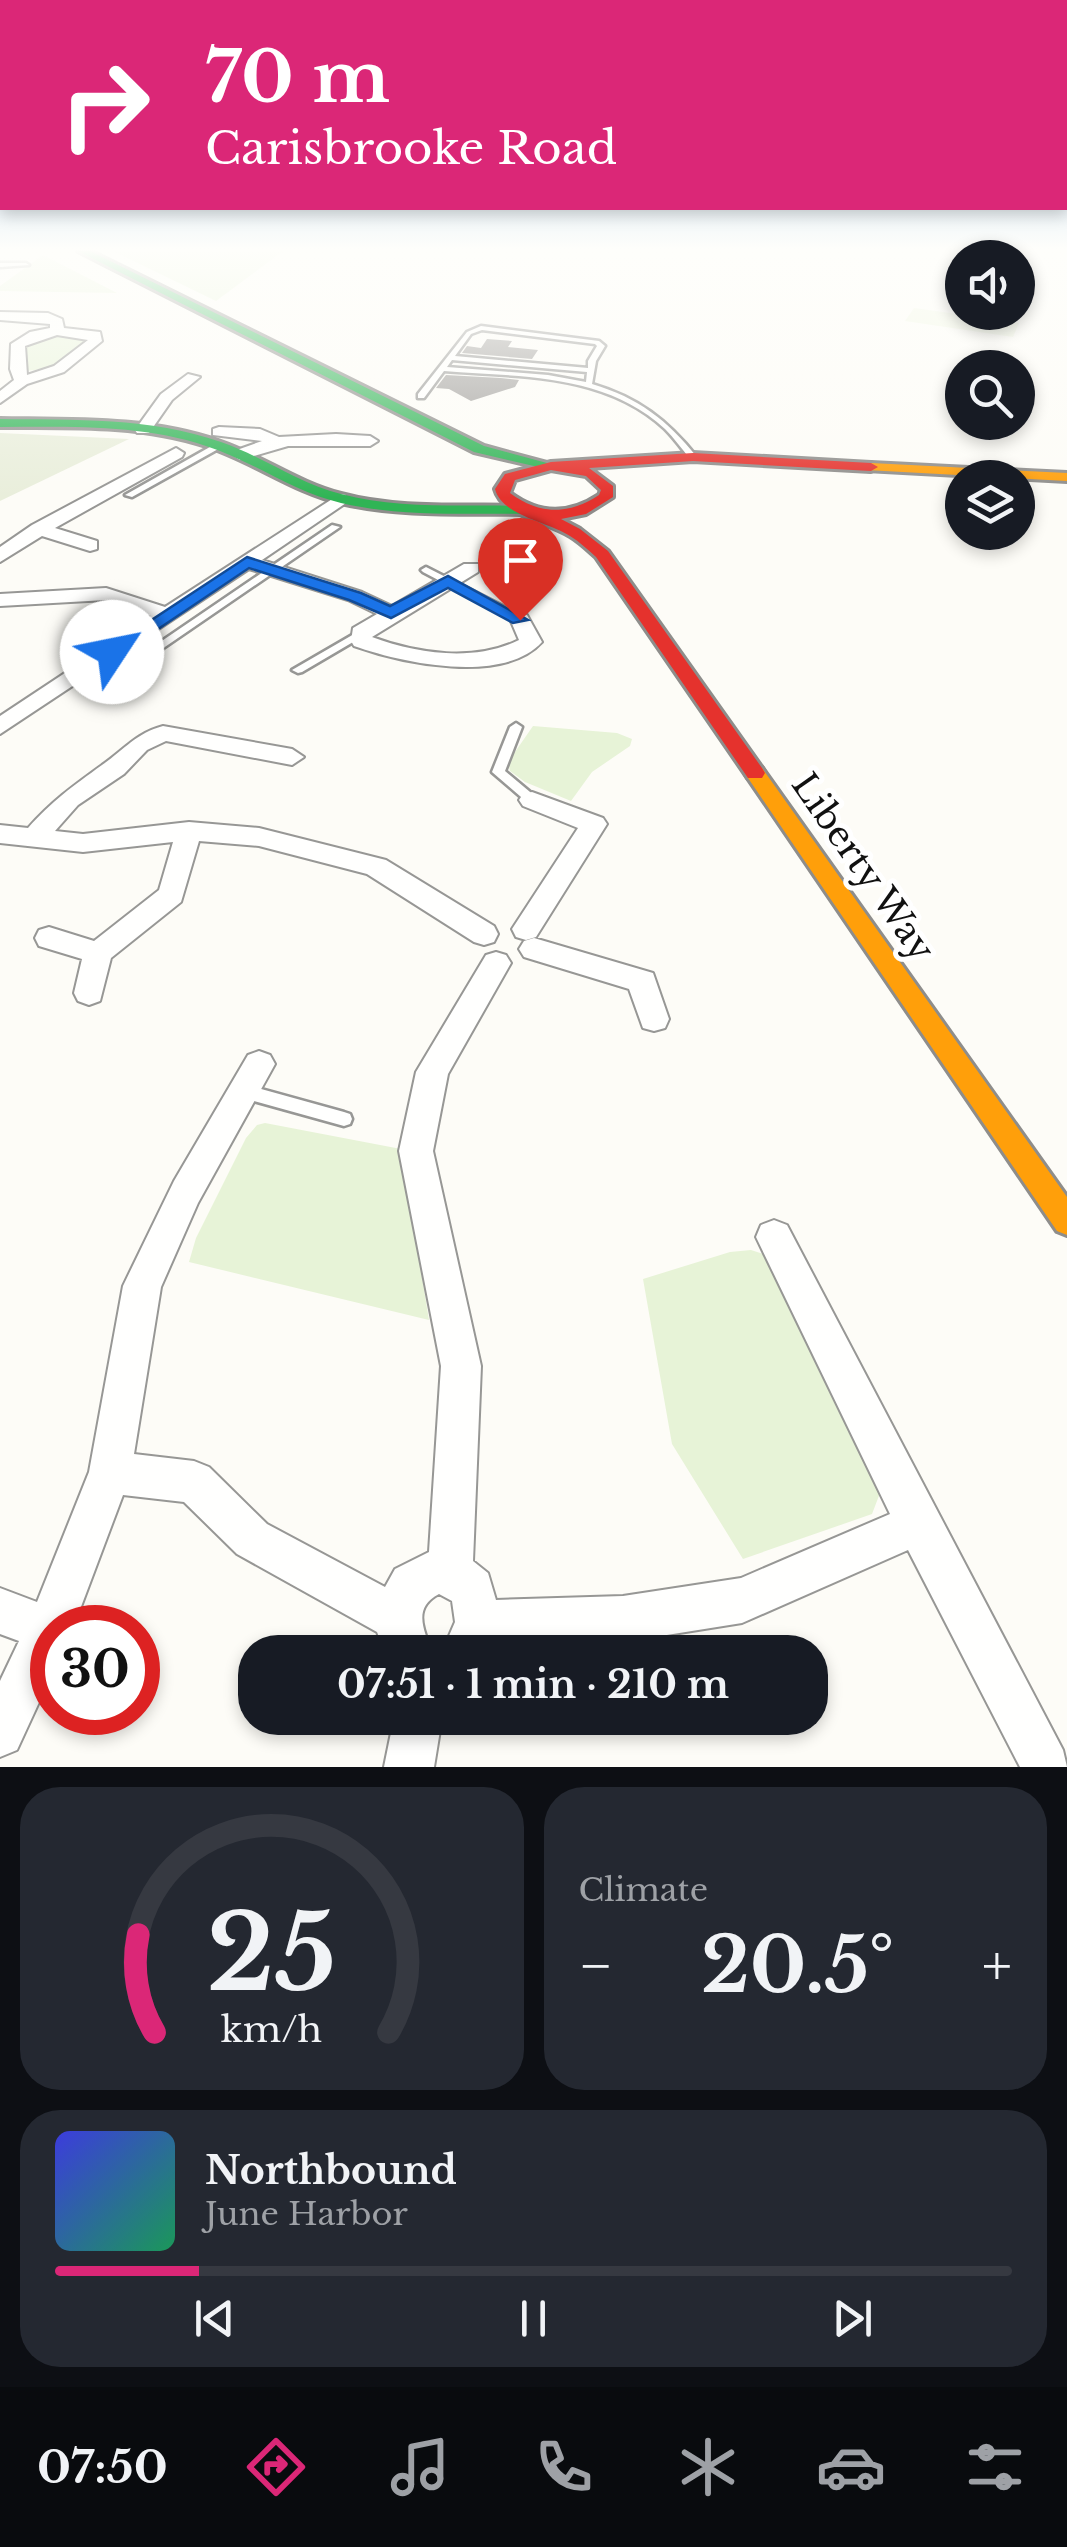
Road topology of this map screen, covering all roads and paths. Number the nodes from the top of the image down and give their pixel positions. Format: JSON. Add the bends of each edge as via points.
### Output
{"nodes":[{"id":1,"x":49,"y":333,"type":"edge"},
{"id":2,"x":89,"y":333,"type":"edge"},
{"id":3,"x":249,"y":333,"type":"edge"},
{"id":4,"x":470,"y":333,"type":"edge"},
{"id":5,"x":529,"y":333,"type":"edge"},
{"id":6,"x":450,"y":358,"type":"junction"},
{"id":7,"x":442,"y":370,"type":"junction"},
{"id":8,"x":590,"y":370,"type":"junction"},
{"id":9,"x":193,"y":377,"type":"dead end"},
{"id":10,"x":22,"y":381,"type":"junction"},
{"id":11,"x":590,"y":382,"type":"junction"},
{"id":12,"x":422,"y":396,"type":"dead end"},
{"id":13,"x":0,"y":398,"type":"edge"},
{"id":14,"x":0,"y":424,"type":"edge"},
{"id":15,"x":142,"y":430,"type":"junction"},
{"id":16,"x":228,"y":441,"type":"junction"},
{"id":17,"x":370,"y":441,"type":"dead end"},
{"id":18,"x":479,"y":449,"type":"junction"},
{"id":19,"x":176,"y":453,"type":"dead end"},
{"id":20,"x":693,"y":458,"type":"junction"},
{"id":21,"x":649,"y":461,"type":"junction"},
{"id":22,"x":558,"y":466,"type":"junction"},
{"id":23,"x":1067,"y":477,"type":"edge"},
{"id":24,"x":504,"y":486,"type":"junction"},
{"id":25,"x":129,"y":495,"type":"dead end"},
{"id":26,"x":604,"y":497,"type":"junction"},
{"id":27,"x":340,"y":500,"type":"junction"},
{"id":28,"x":458,"y":508,"type":"junction"},
{"id":29,"x":530,"y":512,"type":"junction"},
{"id":30,"x":336,"y":527,"type":"dead end"},
{"id":31,"x":39,"y":529,"type":"junction"},
{"id":32,"x":110,"y":534,"type":"dead end"},
{"id":33,"x":90,"y":545,"type":"junction"},
{"id":34,"x":602,"y":554,"type":"junction"},
{"id":35,"x":0,"y":556,"type":"edge"},
{"id":36,"x":68,"y":557,"type":"dead end"},
{"id":37,"x":247,"y":562,"type":"junction"},
{"id":38,"x":471,"y":568,"type":"dead end"},
{"id":39,"x":270,"y":570,"type":"junction"},
{"id":40,"x":426,"y":570,"type":"dead end"},
{"id":41,"x":448,"y":581,"type":"junction"},
{"id":42,"x":0,"y":600,"type":"edge"},
{"id":43,"x":391,"y":613,"type":"junction"},
{"id":44,"x":167,"y":614,"type":"junction"},
{"id":45,"x":520,"y":620,"type":"joint"},
{"id":46,"x":361,"y":634,"type":"junction"},
{"id":47,"x":155,"y":649,"type":"dead end"},
{"id":48,"x":298,"y":670,"type":"dead end"},
{"id":49,"x":0,"y":727,"type":"edge"},
{"id":50,"x":516,"y":727,"type":"dead end"},
{"id":51,"x":292,"y":757,"type":"dead end"},
{"id":52,"x":532,"y":800,"type":"joint"},
{"id":53,"x":188,"y":832,"type":"junction"},
{"id":54,"x":0,"y":834,"type":"edge"},
{"id":55,"x":32,"y":840,"type":"junction"},
{"id":56,"x":49,"y":938,"type":"dead end"},
{"id":57,"x":530,"y":939,"type":"junction"},
{"id":58,"x":490,"y":948,"type":"junction"},
{"id":59,"x":98,"y":953,"type":"junction"},
{"id":60,"x":89,"y":993,"type":"dead end"},
{"id":61,"x":654,"y":1019,"type":"dead end"},
{"id":62,"x":251,"y":1078,"type":"joint"},
{"id":63,"x":344,"y":1119,"type":"dead end"},
{"id":64,"x":1067,"y":1221,"type":"edge"},
{"id":65,"x":774,"y":1237,"type":"dead end"},
{"id":66,"x":110,"y":1472,"type":"junction"},
{"id":67,"x":918,"y":1524,"type":"junction"},
{"id":68,"x":450,"y":1572,"type":"junction"},
{"id":69,"x":59,"y":1605,"type":"edge"},
{"id":70,"x":0,"y":1611,"type":"edge"},
{"id":71,"x":30,"y":1622,"type":"edge"},
{"id":72,"x":401,"y":1635,"type":"edge"},
{"id":73,"x":403,"y":1635,"type":"edge"},
{"id":74,"x":472,"y":1635,"type":"edge"},
{"id":75,"x":497,"y":1635,"type":"edge"},
{"id":76,"x":30,"y":1671,"type":"edge"},
{"id":77,"x":0,"y":1733,"type":"edge"},
{"id":78,"x":415,"y":1735,"type":"edge"},
{"id":79,"x":409,"y":1767,"type":"edge"},
{"id":80,"x":1046,"y":1767,"type":"edge"}],
"edges":[{"from":1,"to":10,"type":"street","via":[[18,344]]},
{"from":2,"to":10,"type":"street","via":[[95,341],[58,370]]},
{"from":3,"to":18,"type":"main road"},
{"from":4,"to":6,"type":"lane"},
{"from":5,"to":8,"type":"lane","via":[[597,342]]},
{"from":6,"to":7,"type":"lane"},
{"from":6,"to":8,"type":"lane"},
{"from":7,"to":11,"type":"lane"},
{"from":7,"to":12,"type":"lane"},
{"from":8,"to":11,"type":"lane"},
{"from":9,"to":15,"type":"street"},
{"from":10,"to":13,"type":"street"},
{"from":11,"to":20,"type":"lane","via":[[652,414]]},
{"from":14,"to":15,"type":"main road"},
{"from":15,"to":16,"type":"main road"},
{"from":16,"to":17,"type":"street"},
{"from":16,"to":25,"type":"lane"},
{"from":16,"to":27,"type":"main road","via":[[278,477]]},
{"from":18,"to":22,"type":"main road"},
{"from":18,"to":24,"type":"main road","via":[[499,468]]},
{"from":19,"to":31,"type":"street"},
{"from":20,"to":21,"type":"main road"},
{"from":20,"to":23,"type":"main road"},
{"from":21,"to":22,"type":"main road"},
{"from":21,"to":26,"type":"main road","via":[[619,476]]},
{"from":22,"to":24,"type":"main road","via":[[528,469]]},
{"from":22,"to":26,"type":"main road","via":[[598,477]]},
{"from":24,"to":28,"type":"main road"},
{"from":24,"to":29,"type":"main road","via":[[507,501]]},
{"from":26,"to":29,"type":"main road","via":[[572,514]]},
{"from":26,"to":34,"type":"main road","via":[[593,516]]},
{"from":27,"to":28,"type":"main road","via":[[392,509]]},
{"from":27,"to":37,"type":"street"},
{"from":28,"to":29,"type":"main road"},
{"from":29,"to":34,"type":"main road","name":"Liberty Way"},
{"from":30,"to":39,"type":"lane"},
{"from":31,"to":33,"type":"street"},
{"from":31,"to":35,"type":"street"},
{"from":32,"to":33,"type":"street"},
{"from":33,"to":36,"type":"street"},
{"from":34,"to":64,"type":"main road","name":"Liberty Way"},
{"from":37,"to":39,"type":"street"},
{"from":37,"to":44,"type":"street"},
{"from":38,"to":41,"type":"street"},
{"from":39,"to":43,"type":"street"},
{"from":39,"to":47,"type":"lane"},
{"from":40,"to":41,"type":"lane"},
{"from":41,"to":43,"type":"street"},
{"from":41,"to":45,"type":"lane"},
{"from":42,"to":44,"type":"street","via":[[48,603],[97,594]]},
{"from":43,"to":46,"type":"street"},
{"from":44,"to":49,"type":"street"},
{"from":45,"to":46,"type":"street","via":[[531,642],[471,660],[395,655],[362,641]]},
{"from":46,"to":48,"type":"lane"},
{"from":50,"to":52,"type":"lane","via":[[498,772]]},
{"from":51,"to":55,"type":"street","via":[[164,733],[69,799]]},
{"from":52,"to":57,"type":"street","via":[[594,824]]},
{"from":53,"to":55,"type":"street","via":[[84,843]]},
{"from":53,"to":58,"type":"street","via":[[259,837],[376,868]]},
{"from":53,"to":59,"type":"street","via":[[171,896]]},
{"from":54,"to":55,"type":"street"},
{"from":56,"to":59,"type":"street"},
{"from":57,"to":58,"type":"street","via":[[514,964]]},
{"from":57,"to":61,"type":"street","via":[[642,981]]},
{"from":58,"to":68,"type":"street","via":[[432,1072],[416,1151],[461,1366]]},
{"from":59,"to":60,"type":"street"},
{"from":62,"to":63,"type":"lane"},
{"from":62,"to":66,"type":"street","via":[[142,1286]]},
{"from":65,"to":67,"type":"street"},
{"from":66,"to":69,"type":"street"},
{"from":66,"to":72,"type":"street","via":[[194,1482],[252,1539]]},
{"from":67,"to":75,"type":"street","via":[[742,1600]]},
{"from":67,"to":80,"type":"street"},
{"from":68,"to":73,"type":"street","via":[[432,1571],[408,1588]]},
{"from":68,"to":74,"type":"street","via":[[472,1589]]},
{"from":70,"to":71,"type":"street"},
{"from":76,"to":77,"type":"street"},
{"from":78,"to":79,"type":"street"}]}
